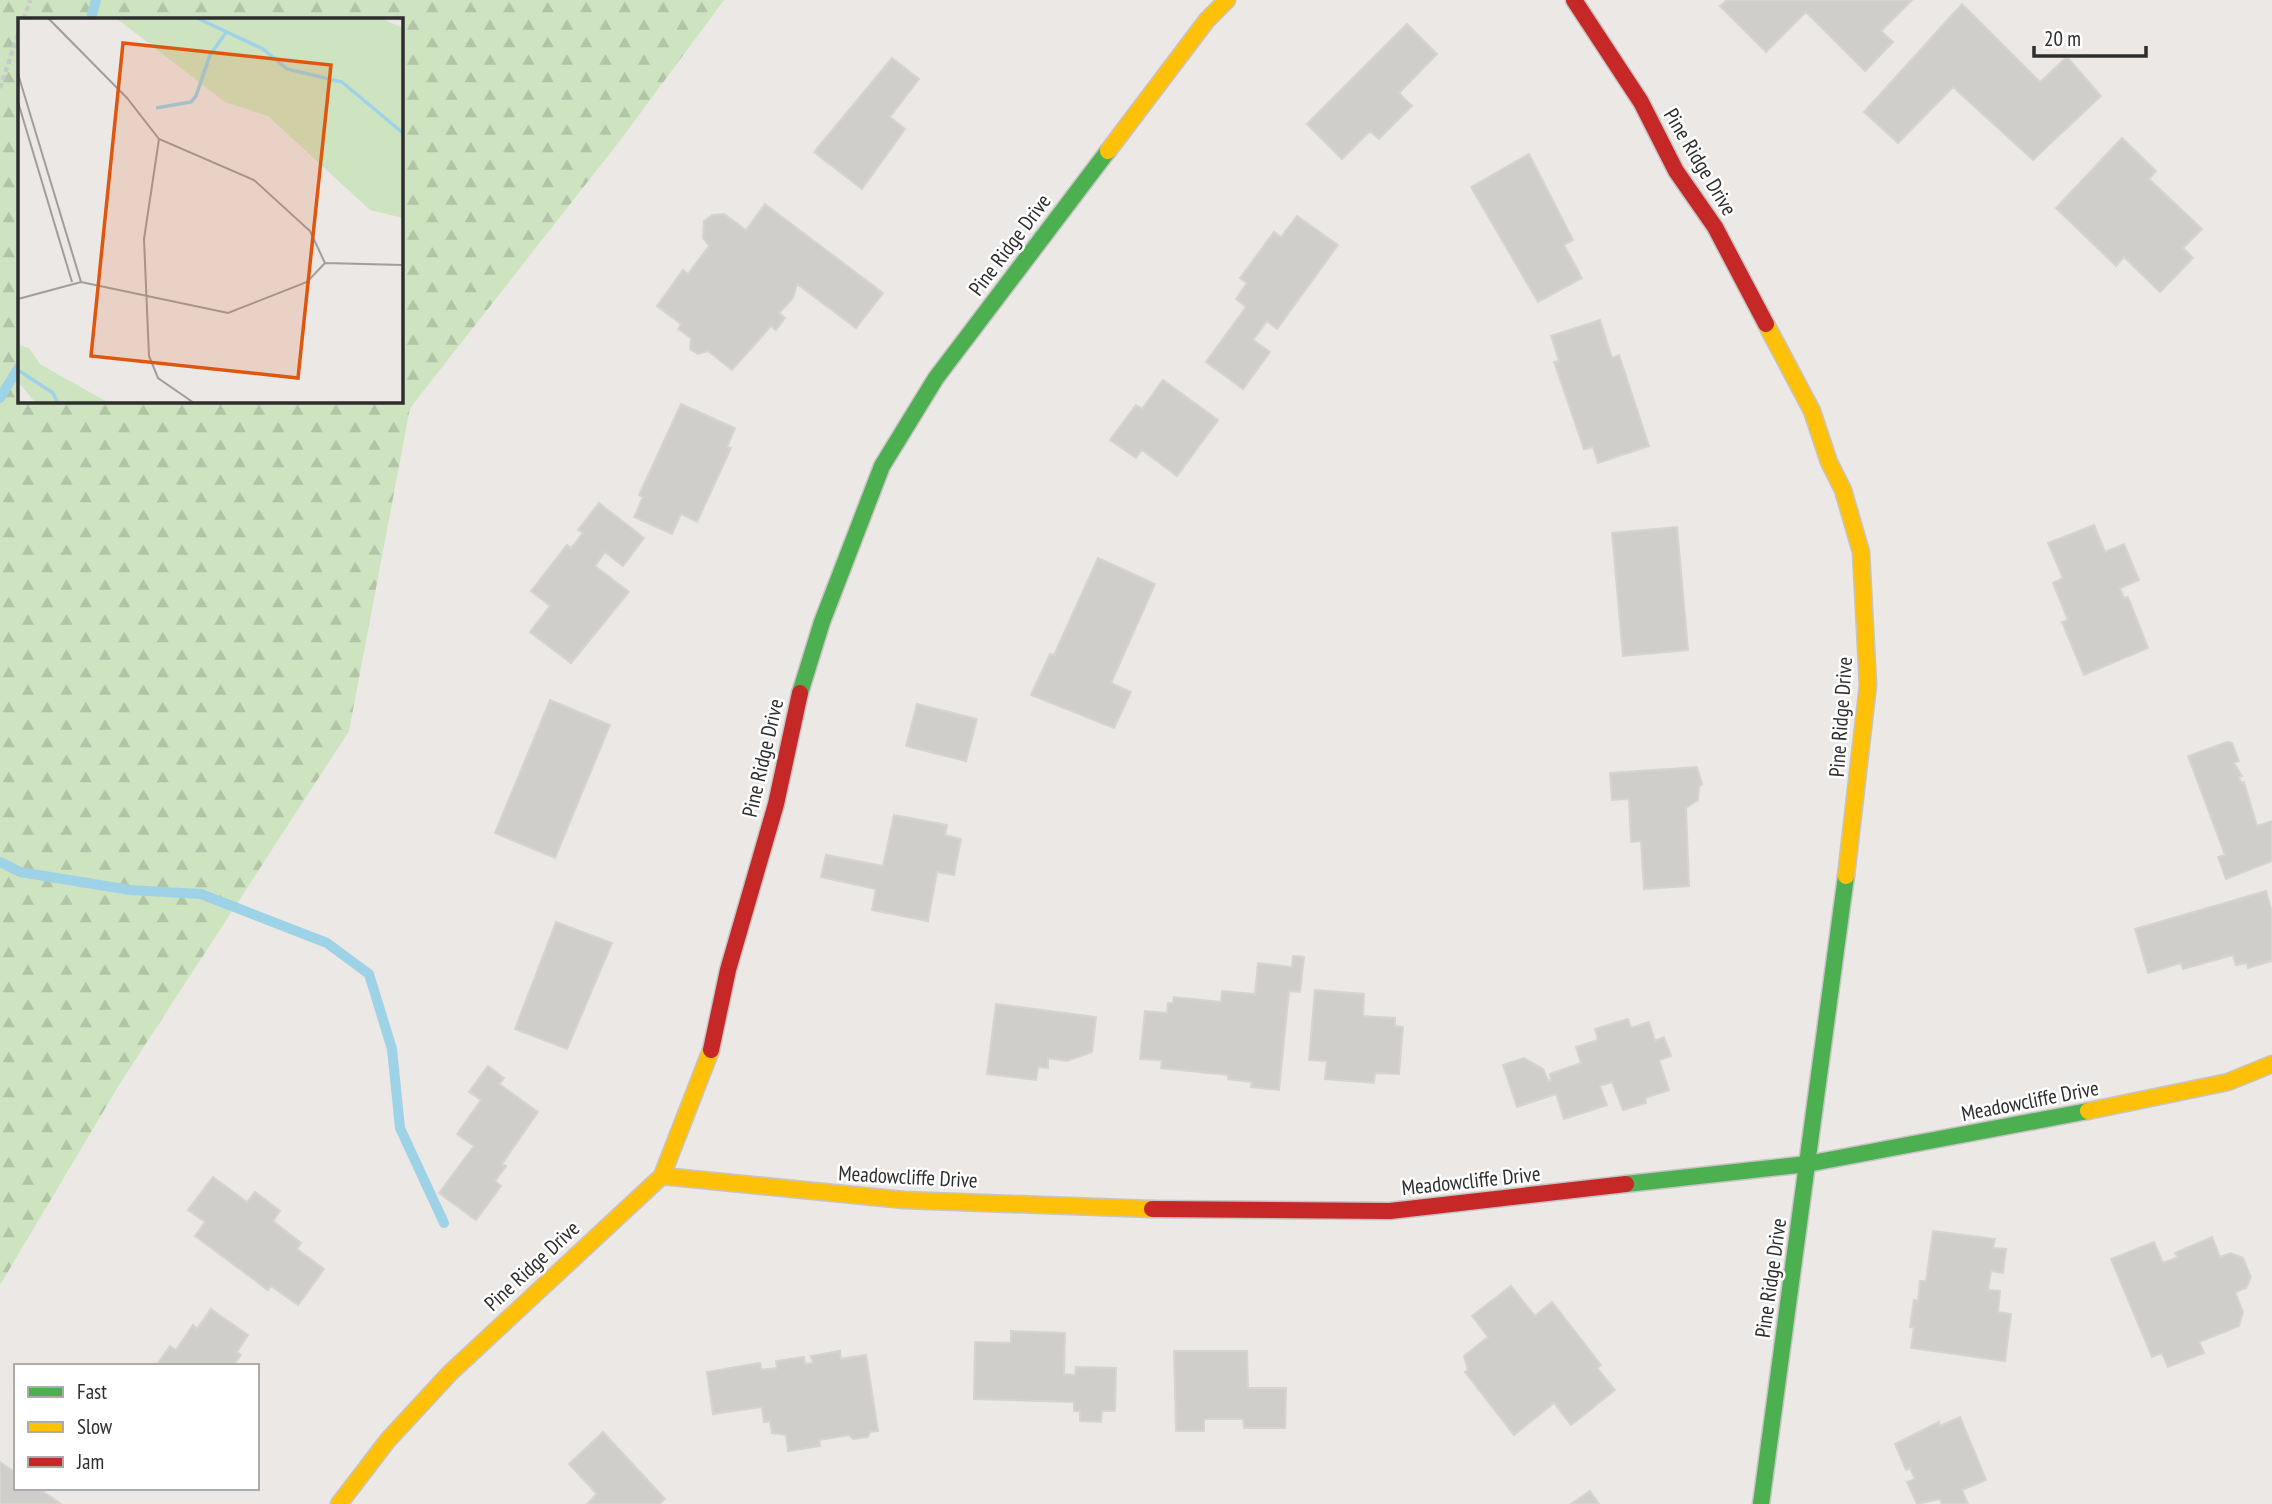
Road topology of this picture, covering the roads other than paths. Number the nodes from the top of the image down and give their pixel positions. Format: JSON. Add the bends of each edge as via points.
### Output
{"nodes":[{"id":1,"x":1227,"y":0,"type":"edge"},
{"id":2,"x":1574,"y":0,"type":"edge"},
{"id":3,"x":2272,"y":1064,"type":"edge"},
{"id":4,"x":1808,"y":1164,"type":"junction"},
{"id":5,"x":662,"y":1177,"type":"junction"},
{"id":6,"x":338,"y":1504,"type":"edge"},
{"id":7,"x":1761,"y":1504,"type":"edge"}],
"edges":[{"from":1,"to":5,"type":"street","name":"Pine Ridge Drive","via":[[1207,20],[936,378],[882,466],[800,691],[776,804],[728,970],[713,1044]]},
{"from":2,"to":4,"type":"street","name":"Pine Ridge Drive","via":[[1641,102],[1676,171],[1715,227],[1785,356],[1843,490],[1861,552],[1868,685]]},
{"from":3,"to":4,"type":"street","name":"Meadowcliffe Drive","via":[[2228,1082],[2143,1101]]},
{"from":4,"to":5,"type":"street","name":"Meadowcliffe Drive","via":[[1530,1198],[1330,1212],[904,1200]]},
{"from":4,"to":7,"type":"street","name":"Pine Ridge Drive"},
{"from":5,"to":6,"type":"street","name":"Pine Ridge Drive","via":[[450,1373],[388,1440]]}]}
